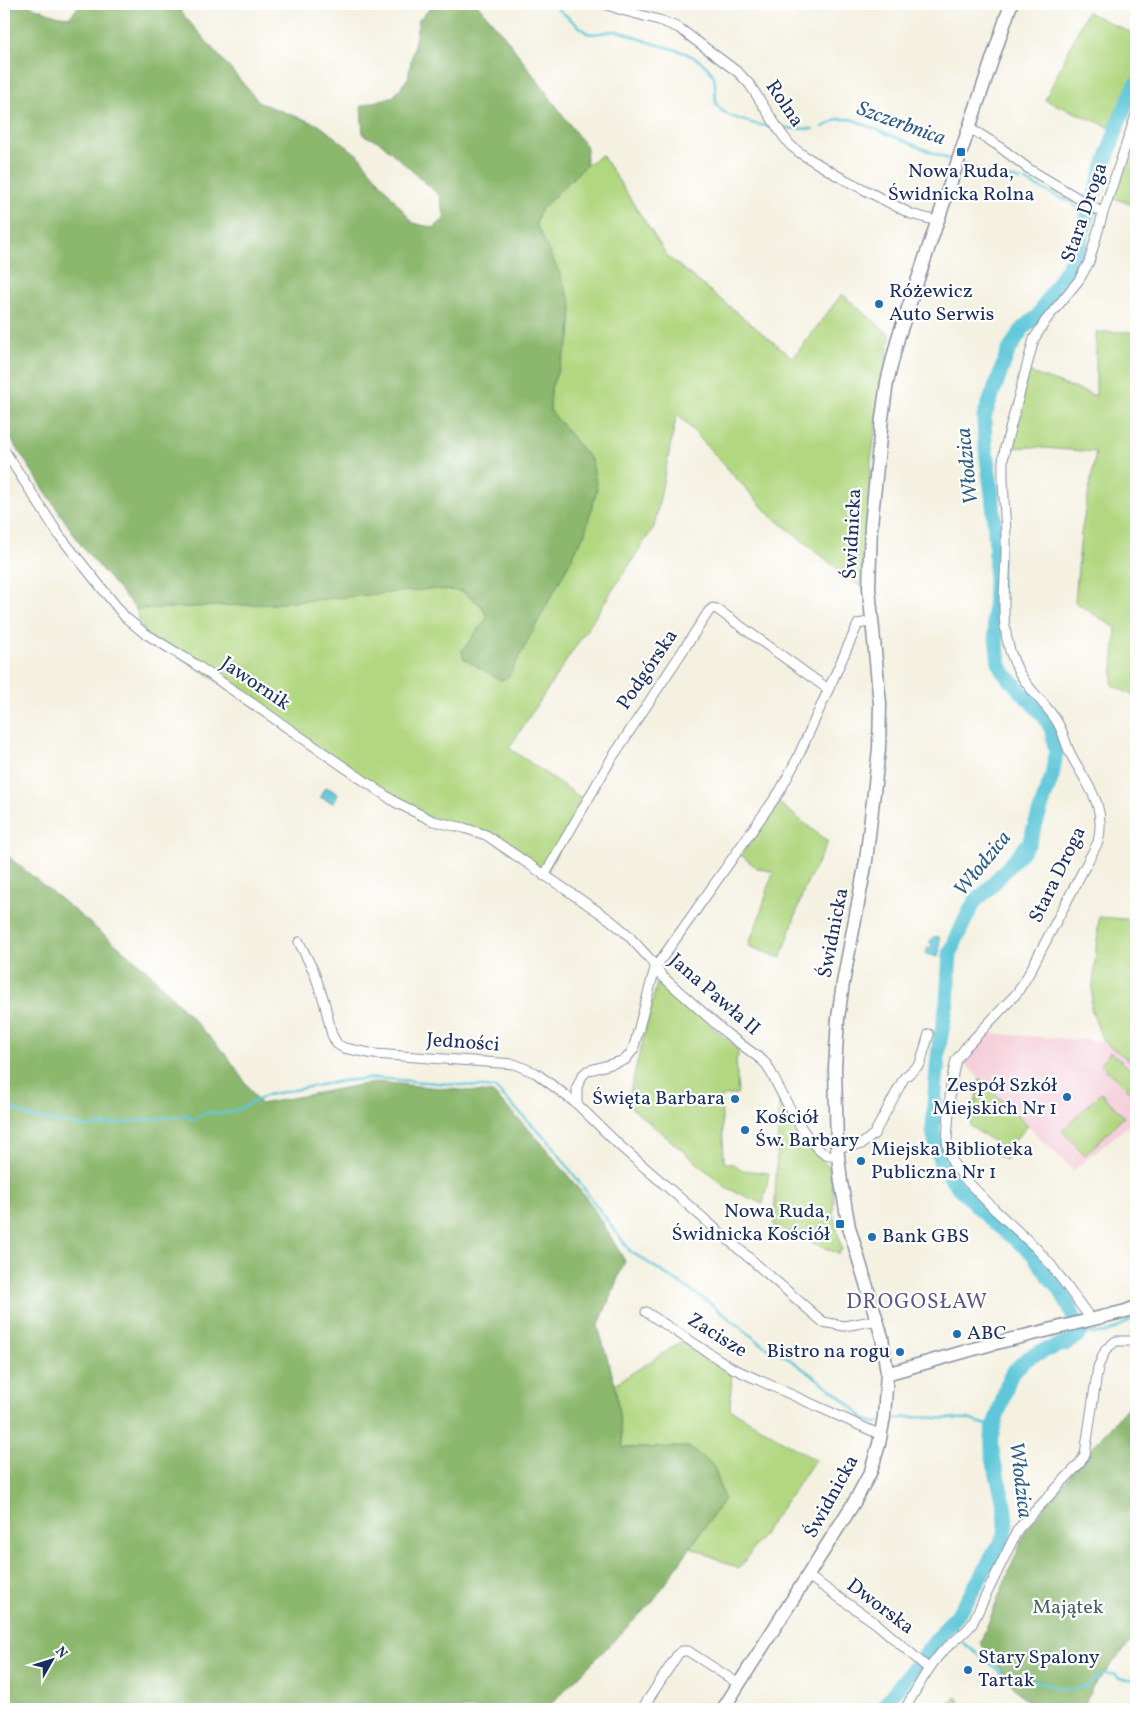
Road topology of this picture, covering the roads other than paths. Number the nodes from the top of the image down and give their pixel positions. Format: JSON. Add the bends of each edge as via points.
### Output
{"nodes":[{"id":1,"x":605,"y":4,"type":"edge"},
{"id":2,"x":1011,"y":4,"type":"edge"},
{"id":3,"x":1136,"y":115,"type":"edge"},
{"id":4,"x":969,"y":129,"type":"junction"},
{"id":5,"x":1101,"y":212,"type":"junction"},
{"id":6,"x":937,"y":222,"type":"junction"},
{"id":7,"x":4,"y":450,"type":"edge"},
{"id":8,"x":873,"y":621,"type":"junction"},
{"id":9,"x":828,"y":689,"type":"junction"},
{"id":10,"x":544,"y":876,"type":"junction"},
{"id":11,"x":299,"y":942,"type":"dead end"},
{"id":12,"x":656,"y":968,"type":"junction"},
{"id":13,"x":929,"y":1034,"type":"dead end"},
{"id":14,"x":576,"y":1104,"type":"junction"},
{"id":15,"x":837,"y":1151,"type":"junction"},
{"id":16,"x":1136,"y":1307,"type":"edge"},
{"id":17,"x":646,"y":1312,"type":"dead end"},
{"id":18,"x":878,"y":1320,"type":"junction"},
{"id":19,"x":1087,"y":1320,"type":"junction"},
{"id":20,"x":1136,"y":1341,"type":"edge"},
{"id":21,"x":887,"y":1373,"type":"junction"},
{"id":22,"x":883,"y":1425,"type":"junction"},
{"id":23,"x":808,"y":1576,"type":"junction"},
{"id":24,"x":927,"y":1667,"type":"junction"},
{"id":25,"x":739,"y":1684,"type":"junction"},
{"id":26,"x":725,"y":1708,"type":"edge"},
{"id":27,"x":642,"y":1709,"type":"edge"},
{"id":28,"x":905,"y":1709,"type":"edge"}],
"edges":[{"from":1,"to":6,"type":"street","name":"Rolna","via":[[679,28],[739,73],[790,145],[800,153],[912,214]]},
{"from":2,"to":4,"type":"street","name":"Świdnicka"},
{"from":3,"to":5,"type":"street","name":"Stara Droga"},
{"from":4,"to":5,"type":"street"},
{"from":4,"to":6,"type":"street","name":"Świdnicka"},
{"from":5,"to":19,"type":"street","name":"Stara Droga","via":[[1084,272],[1034,339],[1005,448],[1006,558],[1002,607],[1009,649],[1019,673],[1056,720],[1071,756],[1092,789],[1101,830],[1098,842],[1017,993],[956,1060],[947,1140],[953,1163],[965,1179],[1042,1254],[1084,1307]]},
{"from":6,"to":8,"type":"street","name":"Świdnicka","via":[[898,338],[887,382],[871,525],[869,588]]},
{"from":7,"to":10,"type":"street","name":"Jawornik","via":[[59,535],[124,617],[143,632],[195,664],[395,802],[433,821],[486,835]]},
{"from":8,"to":9,"type":"street","via":[[858,624]]},
{"from":8,"to":15,"type":"street","name":"Świdnicka","via":[[880,704],[879,749],[866,861],[838,1018],[835,1068]]},
{"from":9,"to":10,"type":"street","name":"Podgórska","via":[[713,608],[620,746]]},
{"from":9,"to":12,"type":"street","via":[[780,791]]},
{"from":10,"to":12,"type":"street","name":"Jana Pawła II","via":[[609,919],[627,934]]},
{"from":11,"to":14,"type":"street","name":"Jedności","via":[[314,972],[337,1044],[374,1054],[514,1064],[536,1073]]},
{"from":12,"to":14,"type":"street","via":[[633,1050],[625,1060],[587,1071],[577,1087]]},
{"from":12,"to":15,"type":"street","name":"Jana Pawła II","via":[[726,1033],[767,1065],[805,1133],[825,1154],[830,1156]]},
{"from":13,"to":15,"type":"street","via":[[920,1064],[904,1078],[874,1134],[862,1144]]},
{"from":14,"to":18,"type":"street","name":"Jedności","via":[[823,1322],[844,1326]]},
{"from":15,"to":18,"type":"street","name":"Świdnicka","via":[[849,1227]]},
{"from":16,"to":19,"type":"street"},
{"from":17,"to":22,"type":"street","name":"Zacisze","via":[[732,1368]]},
{"from":18,"to":21,"type":"street","name":"Świdnicka"},
{"from":19,"to":21,"type":"street"},
{"from":20,"to":24,"type":"street","via":[[1116,1341],[1106,1349],[1098,1367],[1087,1445],[1080,1463],[1018,1529],[972,1624]]},
{"from":21,"to":22,"type":"street","name":"Świdnicka"},
{"from":22,"to":23,"type":"street","name":"Świdnicka","via":[[865,1484]]},
{"from":23,"to":24,"type":"street","name":"Dworska","via":[[877,1624]]},
{"from":23,"to":25,"type":"street","name":"Świdnicka"},
{"from":24,"to":28,"type":"street"},
{"from":25,"to":26,"type":"street","name":"Świdnicka"},
{"from":25,"to":27,"type":"street","via":[[688,1651],[682,1651]]}]}
